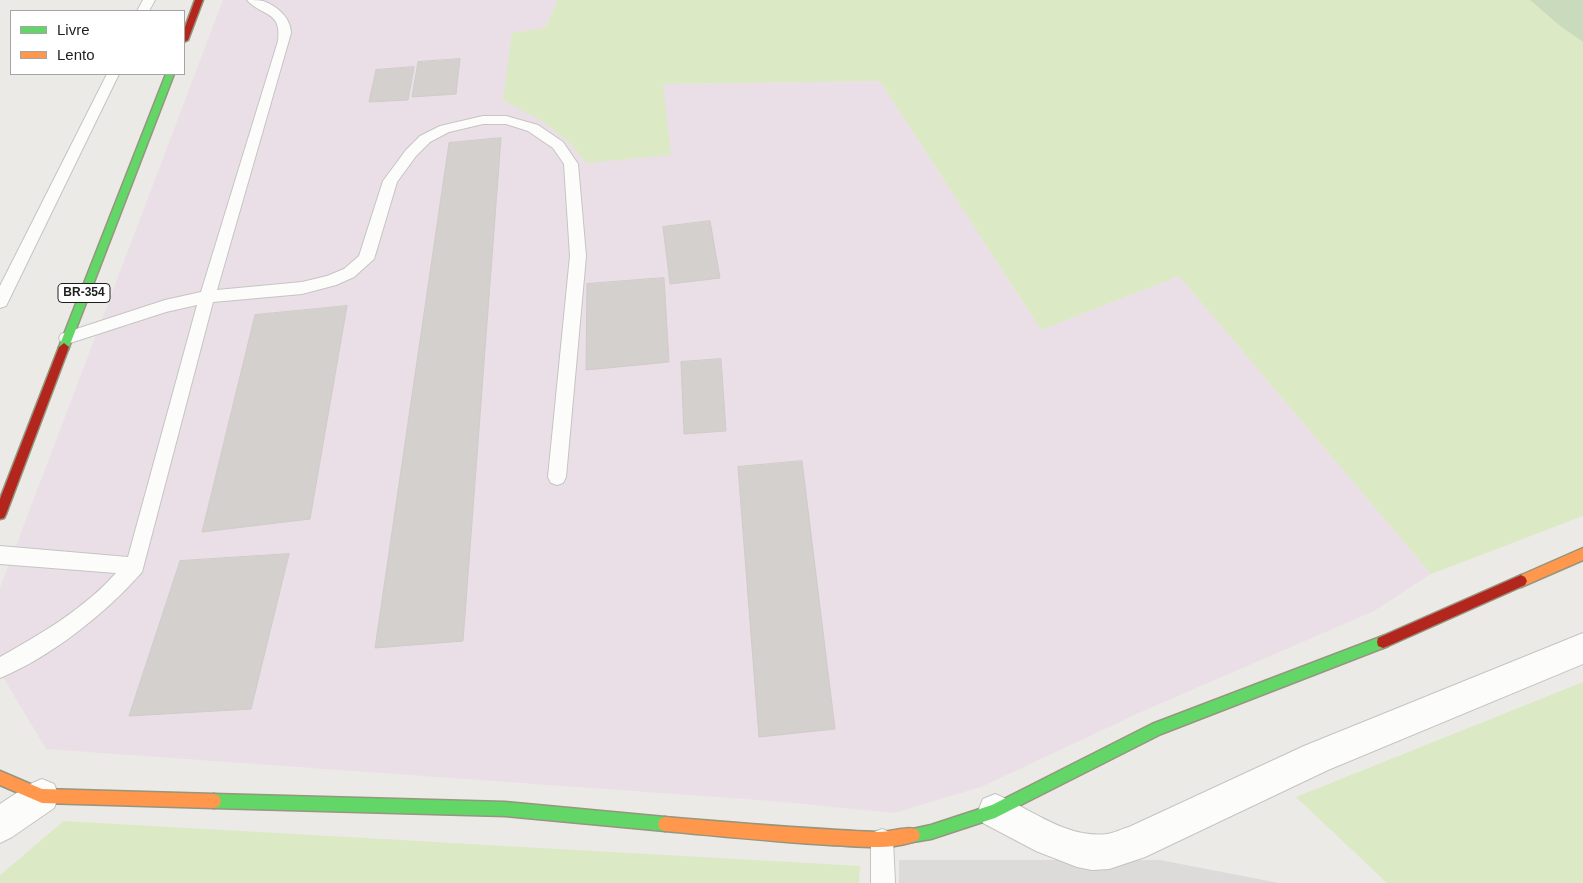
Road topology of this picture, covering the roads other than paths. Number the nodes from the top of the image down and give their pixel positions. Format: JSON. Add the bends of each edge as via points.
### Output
{"nodes":[{"id":1,"x":199,"y":0,"type":"edge"},
{"id":2,"x":253,"y":0,"type":"edge"},
{"id":3,"x":185,"y":37,"type":"edge"},
{"id":4,"x":112,"y":75,"type":"edge"},
{"id":5,"x":170,"y":75,"type":"edge"},
{"id":6,"x":207,"y":298,"type":"junction"},
{"id":7,"x":0,"y":302,"type":"edge"},
{"id":8,"x":66,"y":338,"type":"junction"},
{"id":9,"x":557,"y":477,"type":"dead end"},
{"id":10,"x":0,"y":514,"type":"edge"},
{"id":11,"x":1583,"y":554,"type":"edge"},
{"id":12,"x":0,"y":555,"type":"edge"},
{"id":13,"x":135,"y":566,"type":"junction"},
{"id":14,"x":1583,"y":648,"type":"edge"},
{"id":15,"x":0,"y":668,"type":"edge"},
{"id":16,"x":0,"y":778,"type":"edge"},
{"id":17,"x":42,"y":796,"type":"junction"},
{"id":18,"x":995,"y":811,"type":"junction"},
{"id":19,"x":0,"y":825,"type":"edge"},
{"id":20,"x":882,"y":840,"type":"junction"},
{"id":21,"x":883,"y":883,"type":"edge"}],
"edges":[{"from":1,"to":3,"type":"street"},
{"from":2,"to":6,"type":"lane","via":[[281,19],[285,29],[280,58]]},
{"from":4,"to":7,"type":"lane"},
{"from":5,"to":8,"type":"street","number":"BR-354"},
{"from":6,"to":8,"type":"lane","via":[[165,306]]},
{"from":6,"to":9,"type":"lane","via":[[302,288],[349,273],[360,266],[369,252],[390,181],[425,139],[445,129],[483,120],[506,120],[533,128],[558,145],[571,164],[578,256]]},
{"from":6,"to":13,"type":"lane"},
{"from":8,"to":10,"type":"street","number":"BR-354"},
{"from":11,"to":18,"type":"street","via":[[1400,634],[1158,729]]},
{"from":12,"to":13,"type":"lane"},
{"from":13,"to":15,"type":"lane","via":[[90,612],[47,642]]},
{"from":14,"to":18,"type":"street","via":[[1316,758],[1132,844],[1106,852],[1080,850],[1047,838]]},
{"from":16,"to":17,"type":"street"},
{"from":17,"to":19,"type":"street"},
{"from":17,"to":20,"type":"street","via":[[504,809],[784,835]]},
{"from":18,"to":20,"type":"street","via":[[931,832]]},
{"from":20,"to":21,"type":"lane"}]}
